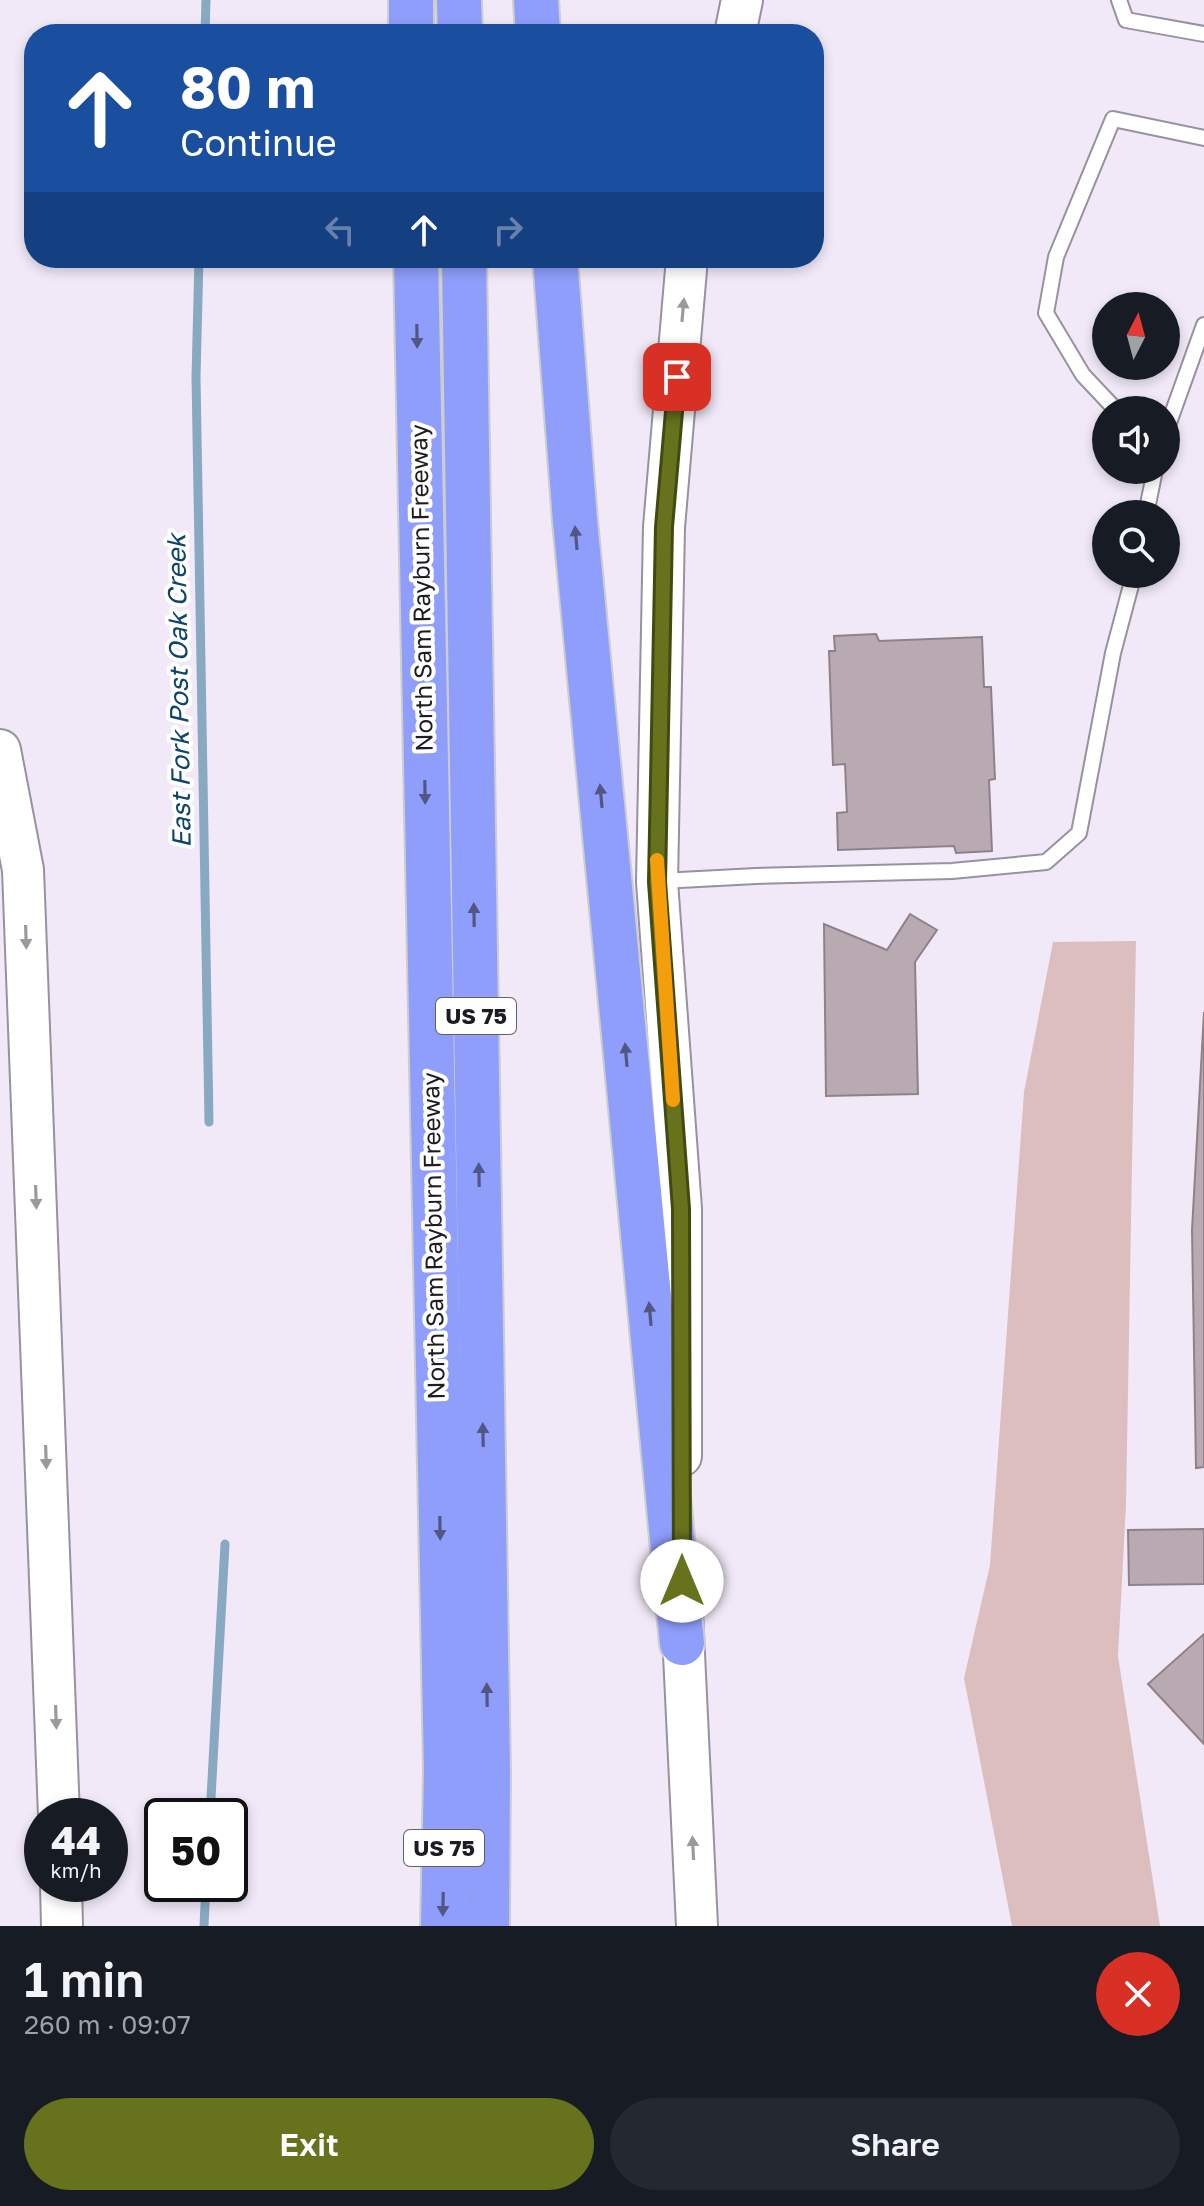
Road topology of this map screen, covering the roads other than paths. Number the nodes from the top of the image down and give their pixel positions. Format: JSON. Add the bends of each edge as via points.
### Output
{"nodes":[{"id":1,"x":411,"y":0,"type":"edge"},
{"id":2,"x":459,"y":0,"type":"edge"},
{"id":3,"x":536,"y":0,"type":"edge"},
{"id":4,"x":742,"y":0,"type":"edge"},
{"id":5,"x":1119,"y":0,"type":"edge"},
{"id":6,"x":411,"y":24,"type":"edge"},
{"id":7,"x":460,"y":24,"type":"edge"},
{"id":8,"x":537,"y":24,"type":"edge"},
{"id":9,"x":737,"y":24,"type":"edge"},
{"id":10,"x":1204,"y":34,"type":"edge"},
{"id":11,"x":1204,"y":138,"type":"edge"},
{"id":12,"x":416,"y":268,"type":"edge"},
{"id":13,"x":464,"y":268,"type":"edge"},
{"id":14,"x":556,"y":268,"type":"edge"},
{"id":15,"x":686,"y":268,"type":"edge"},
{"id":16,"x":1204,"y":325,"type":"edge"},
{"id":17,"x":1103,"y":396,"type":"edge"},
{"id":18,"x":1179,"y":396,"type":"edge"},
{"id":19,"x":1130,"y":588,"type":"edge"},
{"id":20,"x":0,"y":750,"type":"edge"},
{"id":21,"x":5,"y":793,"type":"edge"},
{"id":22,"x":657,"y":882,"type":"junction"},
{"id":23,"x":682,"y":1643,"type":"junction"},
{"id":24,"x":58,"y":1798,"type":"edge"},
{"id":25,"x":61,"y":1902,"type":"edge"},
{"id":26,"x":62,"y":1926,"type":"edge"},
{"id":27,"x":443,"y":1926,"type":"edge"},
{"id":28,"x":487,"y":1926,"type":"edge"},
{"id":29,"x":697,"y":1926,"type":"edge"}],
"edges":[{"from":1,"to":6,"type":"highway"},
{"from":2,"to":7,"type":"highway"},
{"from":3,"to":8,"type":"highway"},
{"from":4,"to":9,"type":"main road"},
{"from":5,"to":10,"type":"lane","via":[[1126,20]]},
{"from":11,"to":17,"type":"lane","via":[[1113,119],[1056,257],[1046,313],[1083,375]]},
{"from":12,"to":27,"type":"highway","name":"North Sam Rayburn Freeway","number":"US 75","one_way":true,"via":[[445,1754]]},
{"from":28,"to":13,"type":"highway","name":"North Sam Rayburn Freeway","number":"US 75","one_way":true},
{"from":23,"to":14,"type":"highway","one_way":true},
{"from":22,"to":15,"type":"main road","one_way":true,"via":[[664,527]]},
{"from":16,"to":18,"type":"lane"},
{"from":19,"to":22,"type":"lane","via":[[1079,833],[1046,862],[952,871]]},
{"from":20,"to":21,"type":"main road"},
{"from":21,"to":24,"type":"main road","one_way":true,"via":[[17,871]]},
{"from":22,"to":23,"type":"main road","via":[[681,1209]]},
{"from":29,"to":23,"type":"main road","one_way":true},
{"from":25,"to":26,"type":"main road"}]}
